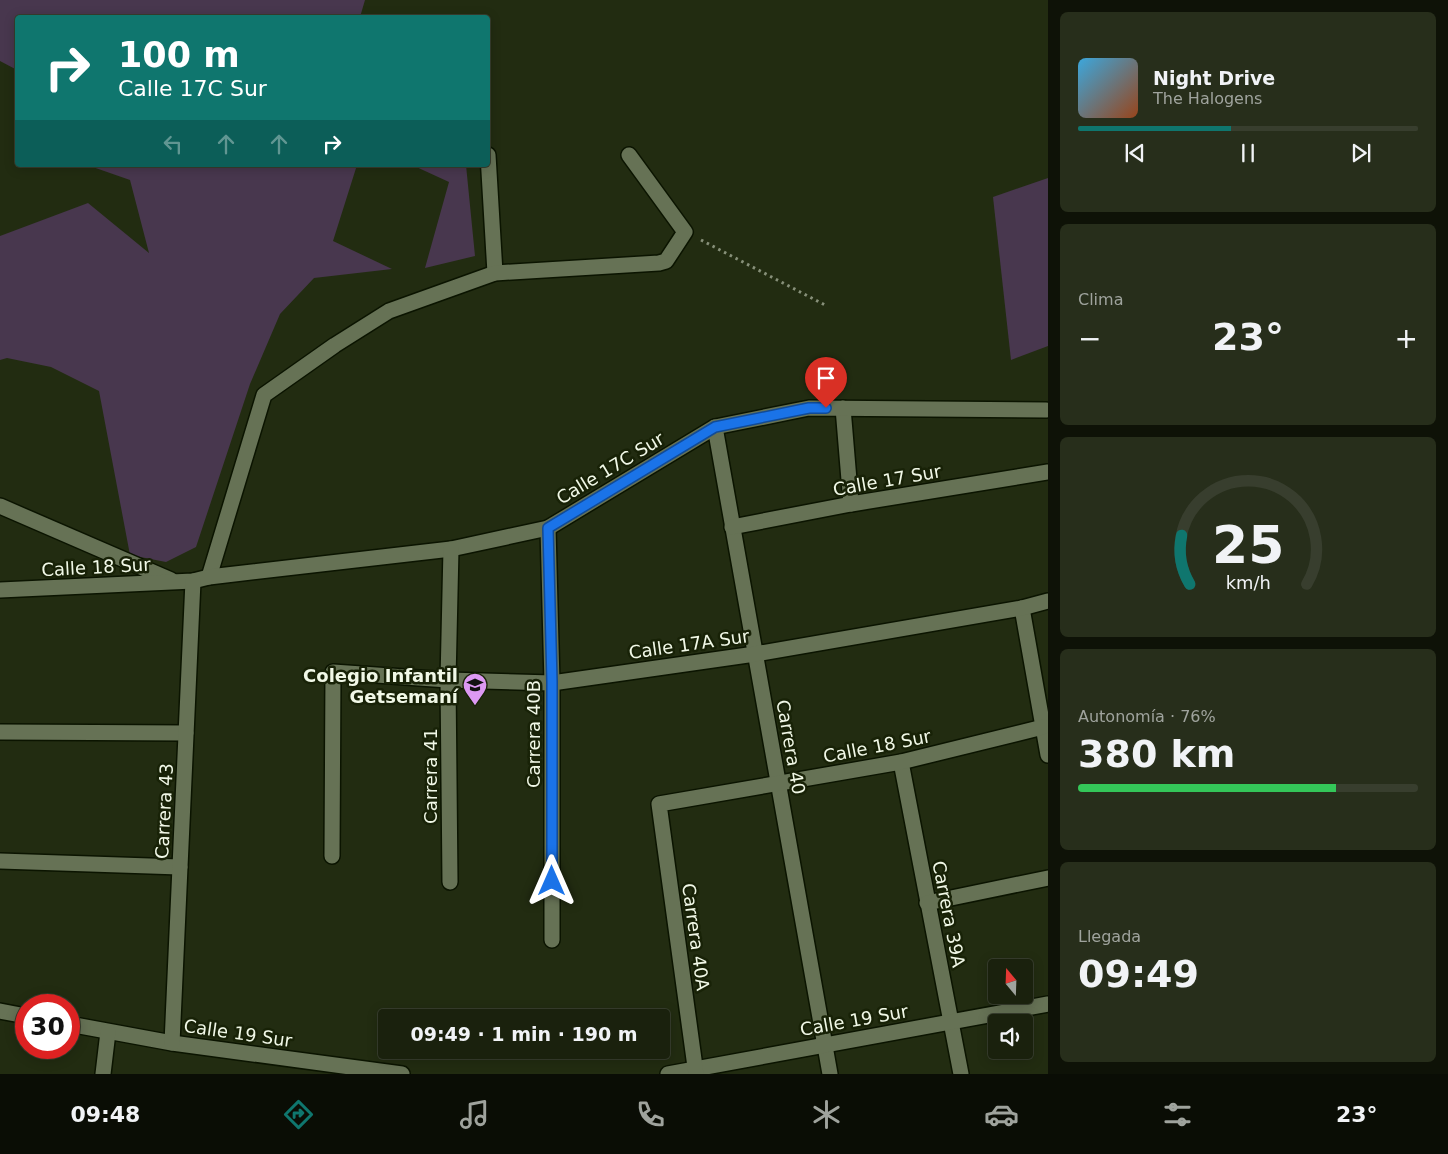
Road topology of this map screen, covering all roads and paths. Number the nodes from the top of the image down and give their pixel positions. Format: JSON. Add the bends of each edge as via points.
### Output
{"nodes":[{"id":1,"x":629,"y":155,"type":"dead end"},
{"id":2,"x":489,"y":167,"type":"edge"},
{"id":3,"x":685,"y":232,"type":"junction"},
{"id":4,"x":495,"y":273,"type":"junction"},
{"id":5,"x":824,"y":305,"type":"dead end"},
{"id":6,"x":843,"y":408,"type":"junction"},
{"id":7,"x":1046,"y":410,"type":"dead end"},
{"id":8,"x":715,"y":427,"type":"junction"},
{"id":9,"x":1048,"y":472,"type":"edge"},
{"id":10,"x":851,"y":504,"type":"junction"},
{"id":11,"x":0,"y":506,"type":"edge"},
{"id":12,"x":732,"y":527,"type":"junction"},
{"id":13,"x":548,"y":528,"type":"junction"},
{"id":14,"x":451,"y":549,"type":"junction"},
{"id":15,"x":209,"y":577,"type":"junction"},
{"id":16,"x":193,"y":581,"type":"junction"},
{"id":17,"x":175,"y":582,"type":"junction"},
{"id":18,"x":0,"y":590,"type":"edge"},
{"id":19,"x":1048,"y":601,"type":"edge"},
{"id":20,"x":1022,"y":608,"type":"junction"},
{"id":21,"x":755,"y":654,"type":"junction"},
{"id":22,"x":448,"y":680,"type":"junction"},
{"id":23,"x":552,"y":682,"type":"junction"},
{"id":24,"x":1043,"y":727,"type":"junction"},
{"id":25,"x":0,"y":732,"type":"edge"},
{"id":26,"x":186,"y":733,"type":"junction"},
{"id":27,"x":1048,"y":755,"type":"edge"},
{"id":28,"x":901,"y":762,"type":"junction"},
{"id":29,"x":778,"y":784,"type":"junction"},
{"id":30,"x":658,"y":804,"type":"joint"},
{"id":31,"x":332,"y":856,"type":"dead end"},
{"id":32,"x":0,"y":861,"type":"edge"},
{"id":33,"x":180,"y":867,"type":"junction"},
{"id":34,"x":1048,"y":878,"type":"edge"},
{"id":35,"x":450,"y":882,"type":"dead end"},
{"id":36,"x":927,"y":903,"type":"junction"},
{"id":37,"x":552,"y":940,"type":"dead end"},
{"id":38,"x":1048,"y":1004,"type":"edge"},
{"id":39,"x":0,"y":1011,"type":"edge"},
{"id":40,"x":15,"y":1014,"type":"edge"},
{"id":41,"x":951,"y":1021,"type":"junction"},
{"id":42,"x":80,"y":1026,"type":"edge"},
{"id":43,"x":108,"y":1032,"type":"junction"},
{"id":44,"x":172,"y":1043,"type":"junction"},
{"id":45,"x":825,"y":1045,"type":"junction"},
{"id":46,"x":696,"y":1072,"type":"edge"},
{"id":47,"x":103,"y":1074,"type":"edge"},
{"id":48,"x":402,"y":1074,"type":"edge"},
{"id":49,"x":668,"y":1074,"type":"edge"},
{"id":50,"x":830,"y":1074,"type":"edge"},
{"id":51,"x":961,"y":1074,"type":"edge"}],
"edges":[{"from":1,"to":3,"type":"street"},
{"from":2,"to":4,"type":"street"},
{"from":3,"to":4,"type":"street","via":[[666,261],[659,263]]},
{"from":3,"to":5,"type":"path"},
{"from":4,"to":15,"type":"street","via":[[388,311],[264,395]]},
{"from":6,"to":7,"type":"street","name":"Calle 17C Sur"},
{"from":6,"to":8,"type":"street","name":"Calle 17C Sur","via":[[809,408]]},
{"from":6,"to":10,"type":"street"},
{"from":8,"to":12,"type":"street","name":"Carrera 40"},
{"from":8,"to":13,"type":"street","name":"Calle 17C Sur"},
{"from":9,"to":10,"type":"street","name":"Calle 17 Sur"},
{"from":10,"to":12,"type":"street","name":"Calle 17 Sur"},
{"from":11,"to":17,"type":"street"},
{"from":12,"to":21,"type":"street","name":"Carrera 40"},
{"from":13,"to":14,"type":"street","name":"Calle 17C Sur"},
{"from":13,"to":23,"type":"street","name":"Carrera 40B"},
{"from":14,"to":15,"type":"street","name":"Calle 17C Sur"},
{"from":14,"to":22,"type":"street","name":"Carrera 41"},
{"from":15,"to":16,"type":"street","name":"Calle 17C Sur"},
{"from":16,"to":17,"type":"street","name":"Calle 18 Sur"},
{"from":16,"to":26,"type":"street","name":"Carrera 43"},
{"from":17,"to":18,"type":"street","name":"Calle 18 Sur"},
{"from":19,"to":20,"type":"street","name":"Calle 17A Sur"},
{"from":20,"to":21,"type":"street","name":"Calle 17A Sur"},
{"from":20,"to":24,"type":"street"},
{"from":21,"to":23,"type":"street","name":"Calle 17A Sur"},
{"from":21,"to":29,"type":"street","name":"Carrera 40"},
{"from":22,"to":23,"type":"street","name":"Calle 17A Sur"},
{"from":22,"to":31,"type":"street","name":"Calle 17A Sur","via":[[332,672]]},
{"from":22,"to":35,"type":"street","name":"Carrera 41"},
{"from":23,"to":37,"type":"street","name":"Carrera 40B"},
{"from":24,"to":27,"type":"street"},
{"from":24,"to":28,"type":"street","name":"Calle 18 Sur"},
{"from":25,"to":26,"type":"street"},
{"from":26,"to":33,"type":"street","name":"Carrera 43"},
{"from":28,"to":29,"type":"street","name":"Calle 18 Sur"},
{"from":28,"to":36,"type":"street","name":"Carrera 39A"},
{"from":29,"to":30,"type":"street","name":"Calle 18 Sur"},
{"from":29,"to":45,"type":"street","name":"Carrera 40"},
{"from":30,"to":46,"type":"street","name":"Carrera 40A"},
{"from":32,"to":33,"type":"street"},
{"from":33,"to":44,"type":"street","name":"Carrera 43"},
{"from":34,"to":36,"type":"street"},
{"from":36,"to":41,"type":"street","name":"Carrera 39A"},
{"from":38,"to":41,"type":"street","name":"Calle 19 Sur"},
{"from":39,"to":40,"type":"street"},
{"from":41,"to":45,"type":"street","name":"Calle 19 Sur"},
{"from":41,"to":51,"type":"street","name":"Carrera 39A"},
{"from":42,"to":43,"type":"street","name":"Calle 19 Sur"},
{"from":43,"to":44,"type":"street","name":"Calle 19 Sur"},
{"from":43,"to":47,"type":"street"},
{"from":44,"to":48,"type":"street","name":"Calle 19 Sur"},
{"from":45,"to":46,"type":"street","name":"Calle 19 Sur"},
{"from":45,"to":50,"type":"street","name":"Carrera 40"},
{"from":46,"to":49,"type":"street","name":"Calle 19 Sur"}]}
